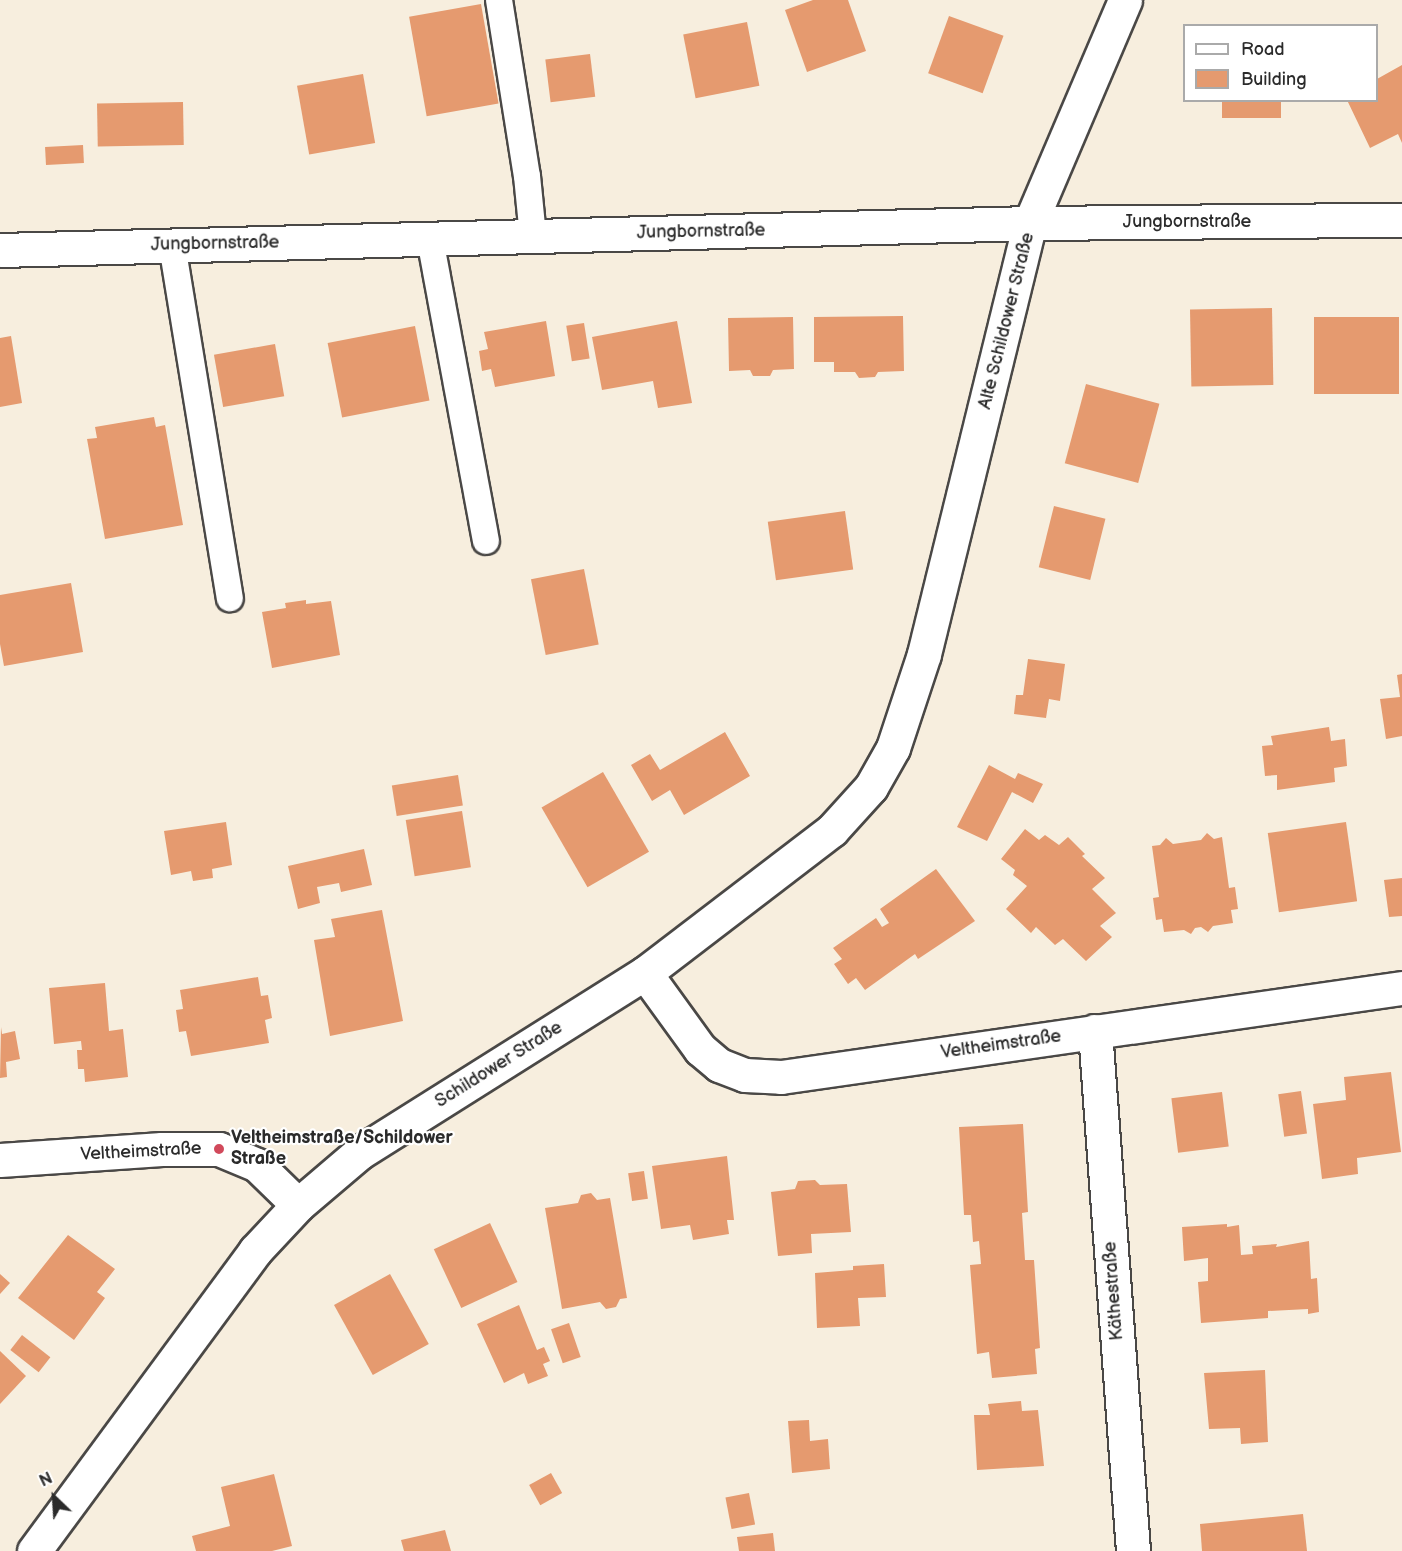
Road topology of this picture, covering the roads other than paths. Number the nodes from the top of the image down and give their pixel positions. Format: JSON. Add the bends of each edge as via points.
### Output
{"nodes":[{"id":1,"x":499,"y":0,"type":"edge"},
{"id":2,"x":1125,"y":0,"type":"edge"},
{"id":3,"x":1402,"y":220,"type":"edge"},
{"id":4,"x":1030,"y":223,"type":"junction"},
{"id":5,"x":533,"y":236,"type":"junction"},
{"id":6,"x":430,"y":239,"type":"junction"},
{"id":7,"x":172,"y":245,"type":"junction"},
{"id":8,"x":0,"y":250,"type":"edge"},
{"id":9,"x":486,"y":541,"type":"dead end"},
{"id":10,"x":230,"y":598,"type":"dead end"},
{"id":11,"x":924,"y":654,"type":"joint"},
{"id":12,"x":645,"y":973,"type":"junction"},
{"id":13,"x":1402,"y":988,"type":"edge"},
{"id":14,"x":1095,"y":1031,"type":"junction"},
{"id":15,"x":0,"y":1160,"type":"edge"},
{"id":16,"x":297,"y":1205,"type":"junction"},
{"id":17,"x":34,"y":1551,"type":"edge"},
{"id":18,"x":1133,"y":1551,"type":"edge"}],
"edges":[{"from":1,"to":5,"type":"lane"},
{"from":2,"to":4,"type":"street","name":"Alte Schildower Straße"},
{"from":3,"to":4,"type":"street","name":"Jungbornstraße"},
{"from":4,"to":5,"type":"street","name":"Jungbornstraße"},
{"from":4,"to":11,"type":"street","name":"Alte Schildower Straße"},
{"from":5,"to":6,"type":"street","name":"Jungbornstraße"},
{"from":6,"to":7,"type":"street","name":"Jungbornstraße"},
{"from":6,"to":9,"type":"lane"},
{"from":7,"to":8,"type":"street","name":"Jungbornstraße"},
{"from":7,"to":10,"type":"lane"},
{"from":11,"to":12,"type":"street","name":"Schildower Straße","via":[[893,748],[871,788],[832,830]]},
{"from":12,"to":14,"type":"street","name":"Veltheimstraße","via":[[700,1049],[719,1065],[745,1074],[781,1077]]},
{"from":12,"to":16,"type":"street","name":"Schildower Straße","via":[[359,1153]]},
{"from":13,"to":14,"type":"street","name":"Veltheimstraße"},
{"from":14,"to":18,"type":"street","name":"Käthestraße"},
{"from":15,"to":16,"type":"street","name":"Veltheimstraße","via":[[219,1149],[257,1165]]},
{"from":16,"to":17,"type":"street","name":"Schildower Straße","via":[[255,1251]]}]}
